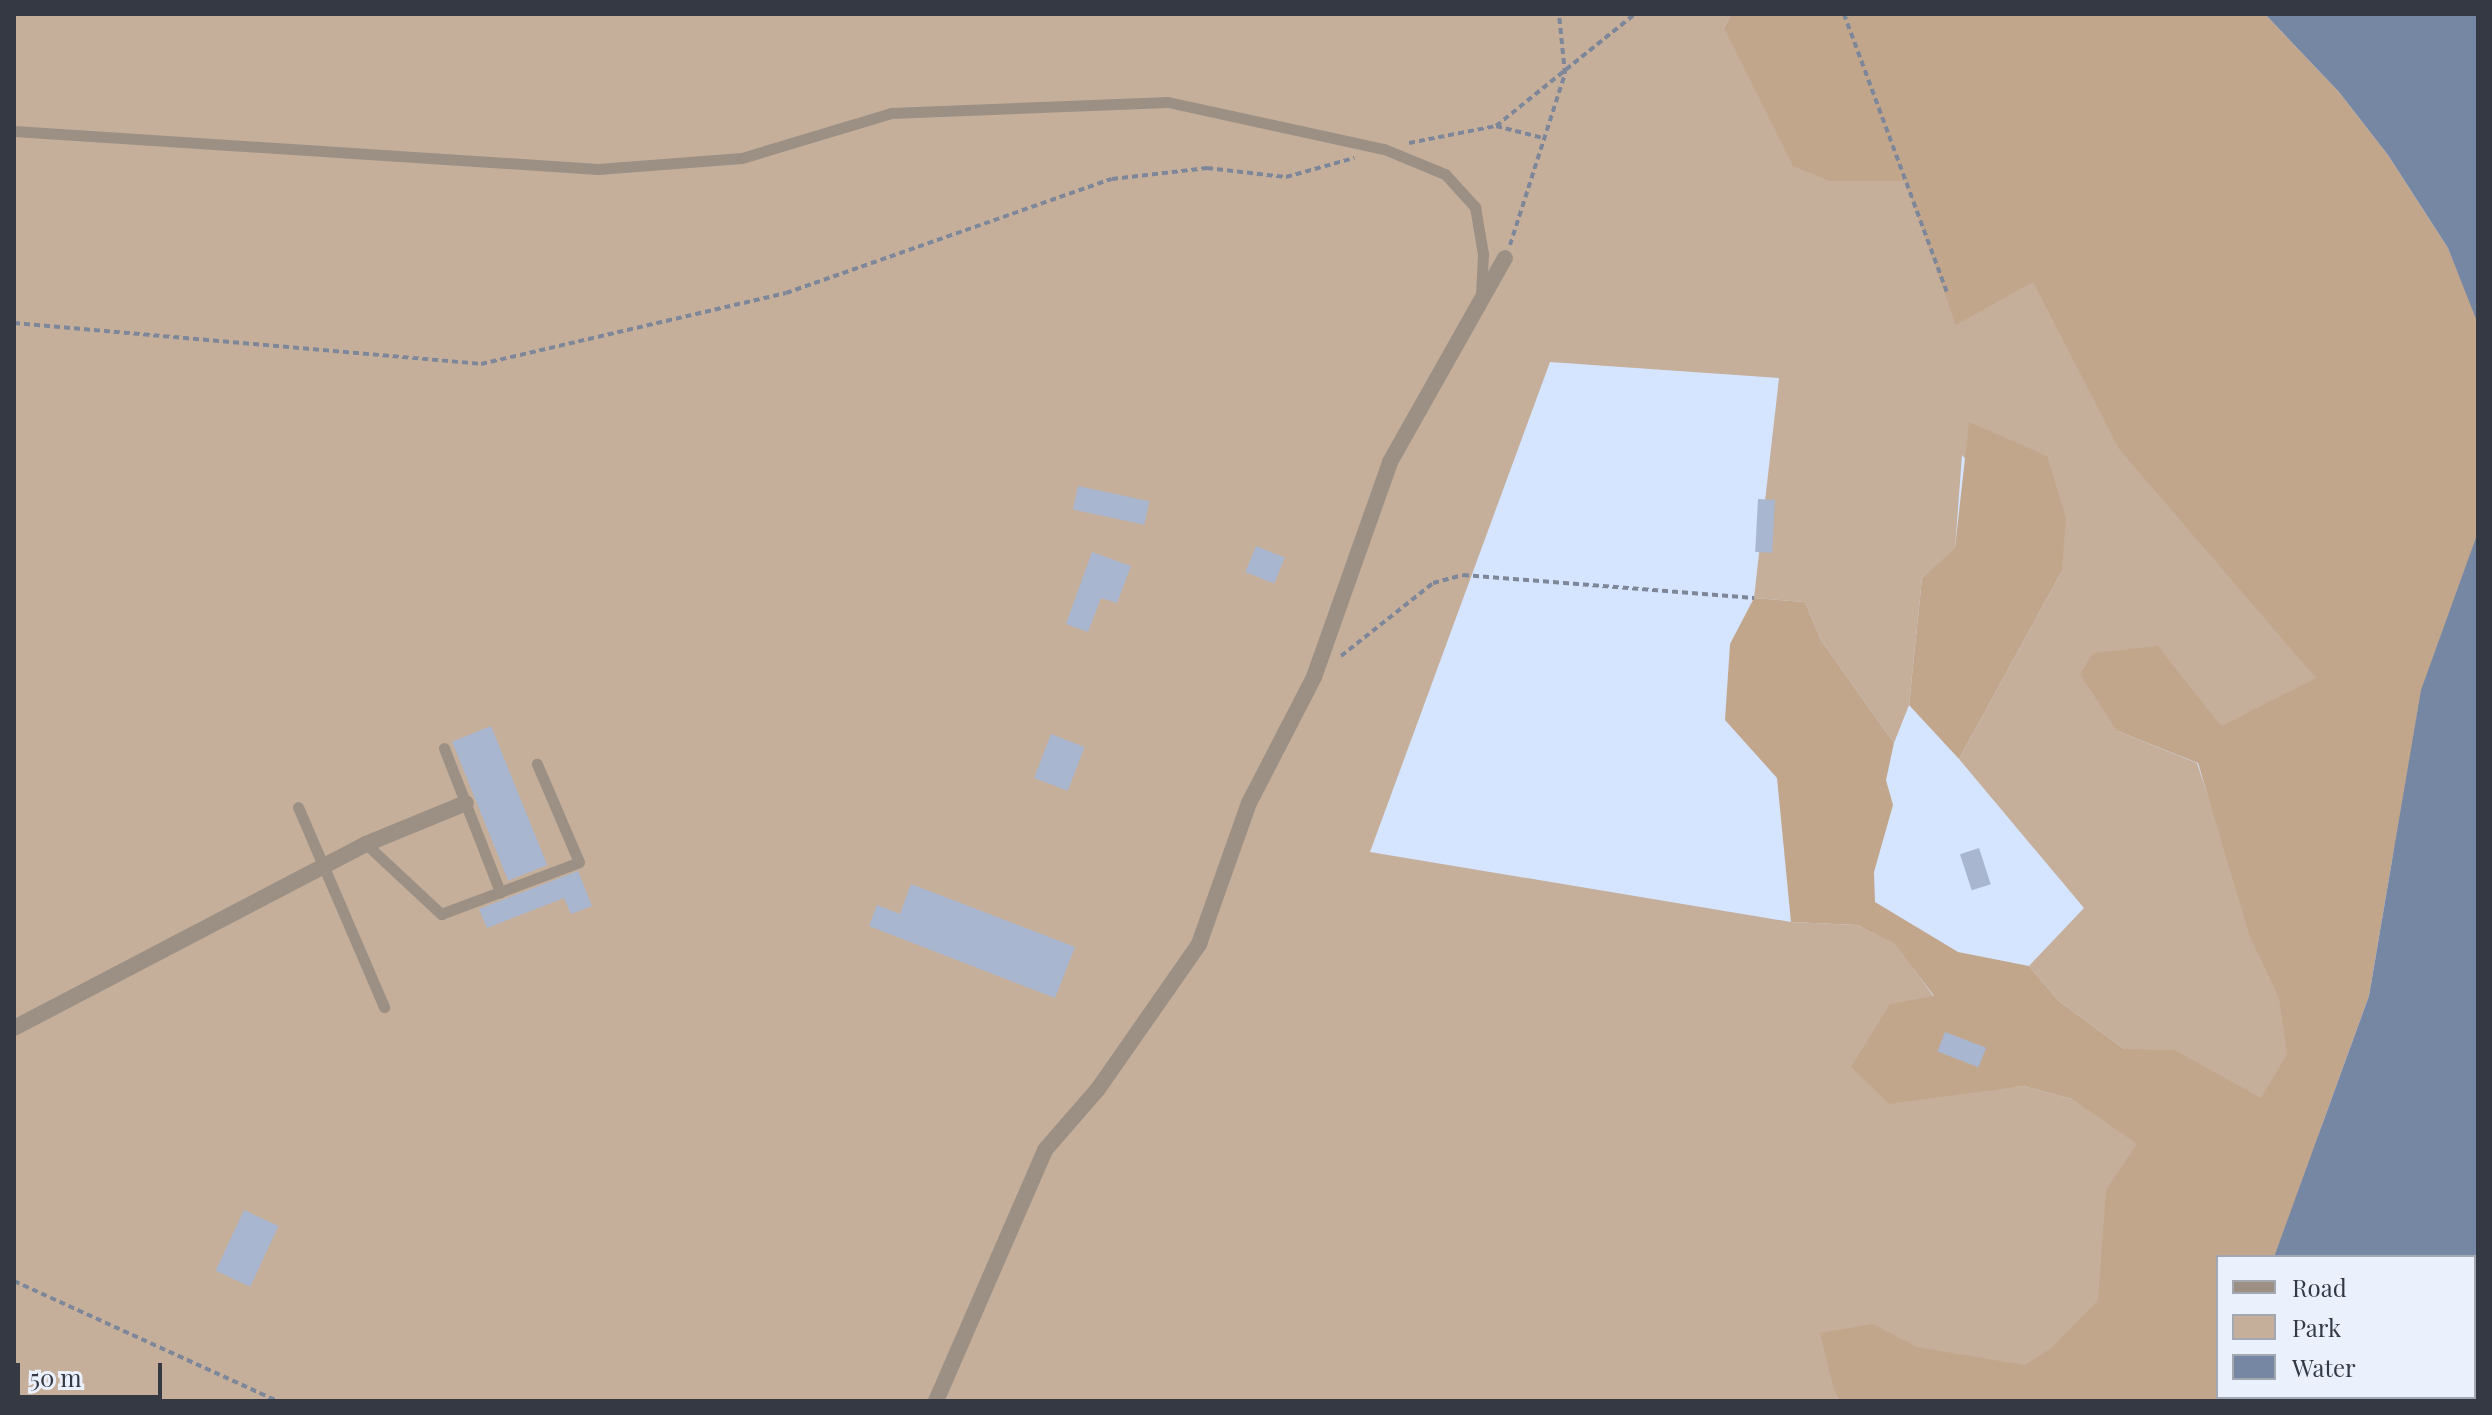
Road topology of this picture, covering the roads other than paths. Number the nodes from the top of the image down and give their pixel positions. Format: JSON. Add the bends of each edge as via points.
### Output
{"nodes":[{"id":1,"x":14,"y":131,"type":"edge"},
{"id":2,"x":1505,"y":258,"type":"road end"},
{"id":3,"x":1481,"y":302,"type":"junction"},
{"id":4,"x":444,"y":748,"type":"dead end"},
{"id":5,"x":537,"y":764,"type":"dead end"},
{"id":6,"x":466,"y":803,"type":"junction"},
{"id":7,"x":298,"y":807,"type":"dead end"},
{"id":8,"x":366,"y":844,"type":"junction"},
{"id":9,"x":323,"y":866,"type":"junction"},
{"id":10,"x":500,"y":892,"type":"junction"},
{"id":11,"x":384,"y":1007,"type":"dead end"},
{"id":12,"x":14,"y":1028,"type":"edge"},
{"id":13,"x":936,"y":1401,"type":"edge"}],
"edges":[{"from":1,"to":3,"type":"lane","via":[[598,169],[742,158],[891,113],[1168,102],[1384,149],[1445,174],[1475,207],[1483,254]]},
{"from":2,"to":3,"type":"street"},
{"from":3,"to":13,"type":"street","via":[[1390,462],[1314,677],[1249,803],[1199,944],[1098,1089],[1045,1150]]},
{"from":4,"to":6,"type":"lane"},
{"from":5,"to":10,"type":"lane","via":[[579,862]]},
{"from":6,"to":8,"type":"street"},
{"from":6,"to":10,"type":"lane"},
{"from":7,"to":9,"type":"lane"},
{"from":8,"to":9,"type":"street"},
{"from":8,"to":10,"type":"lane","via":[[441,914]]},
{"from":9,"to":11,"type":"lane"},
{"from":9,"to":12,"type":"street"}]}
